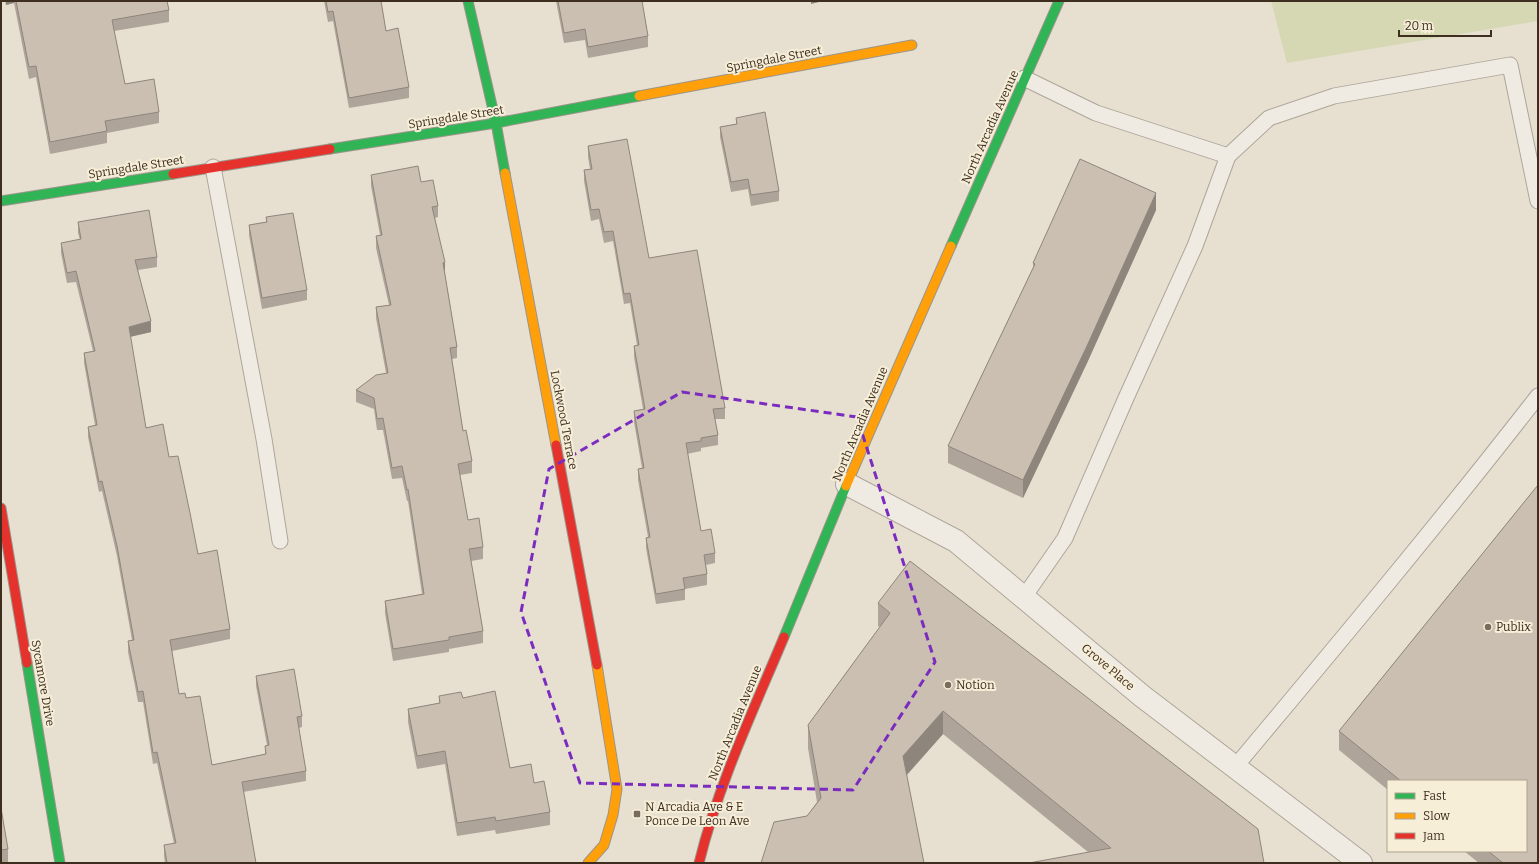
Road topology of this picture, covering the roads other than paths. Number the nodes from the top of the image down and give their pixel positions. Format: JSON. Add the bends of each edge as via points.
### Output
{"nodes":[{"id":1,"x":468,"y":1,"type":"edge"},
{"id":2,"x":1059,"y":1,"type":"edge"},
{"id":3,"x":912,"y":45,"type":"dead end"},
{"id":4,"x":1024,"y":78,"type":"junction"},
{"id":5,"x":496,"y":123,"type":"junction"},
{"id":6,"x":1228,"y":156,"type":"junction"},
{"id":7,"x":213,"y":167,"type":"junction"},
{"id":8,"x":1,"y":201,"type":"edge"},
{"id":9,"x":1538,"y":201,"type":"edge"},
{"id":10,"x":1538,"y":396,"type":"edge"},
{"id":11,"x":847,"y":484,"type":"junction"},
{"id":12,"x":1,"y":508,"type":"edge"},
{"id":13,"x":280,"y":541,"type":"dead end"},
{"id":14,"x":6,"y":566,"type":"edge"},
{"id":15,"x":1024,"y":597,"type":"junction"},
{"id":16,"x":1235,"y":767,"type":"junction"},
{"id":17,"x":60,"y":863,"type":"edge"},
{"id":18,"x":588,"y":863,"type":"edge"},
{"id":19,"x":699,"y":863,"type":"edge"},
{"id":20,"x":1361,"y":863,"type":"edge"}],
"edges":[{"from":1,"to":5,"type":"street","name":"Lockwood Terrace"},
{"from":2,"to":4,"type":"street","name":"North Arcadia Avenue"},
{"from":3,"to":5,"type":"street","name":"Springdale Street"},
{"from":4,"to":6,"type":"lane","via":[[1096,113]]},
{"from":4,"to":11,"type":"street","name":"North Arcadia Avenue"},
{"from":5,"to":7,"type":"street","name":"Springdale Street"},
{"from":5,"to":18,"type":"street","name":"Lockwood Terrace","via":[[599,674],[617,789],[604,845]]},
{"from":6,"to":9,"type":"lane","via":[[1269,118],[1334,96],[1510,65]]},
{"from":6,"to":15,"type":"lane","via":[[1195,246],[1065,538]]},
{"from":7,"to":8,"type":"street","name":"Springdale Street"},
{"from":7,"to":13,"type":"lane","via":[[264,440]]},
{"from":10,"to":16,"type":"lane"},
{"from":11,"to":15,"type":"street","name":"Grove Place","via":[[956,541]]},
{"from":11,"to":19,"type":"street","name":"North Arcadia Avenue","via":[[728,770]]},
{"from":12,"to":14,"type":"street","name":"Sycamore Drive"},
{"from":14,"to":17,"type":"street","name":"Sycamore Drive"},
{"from":15,"to":16,"type":"street","name":"Grove Place","via":[[1142,696]]},
{"from":16,"to":20,"type":"street","name":"Grove Place"}]}
